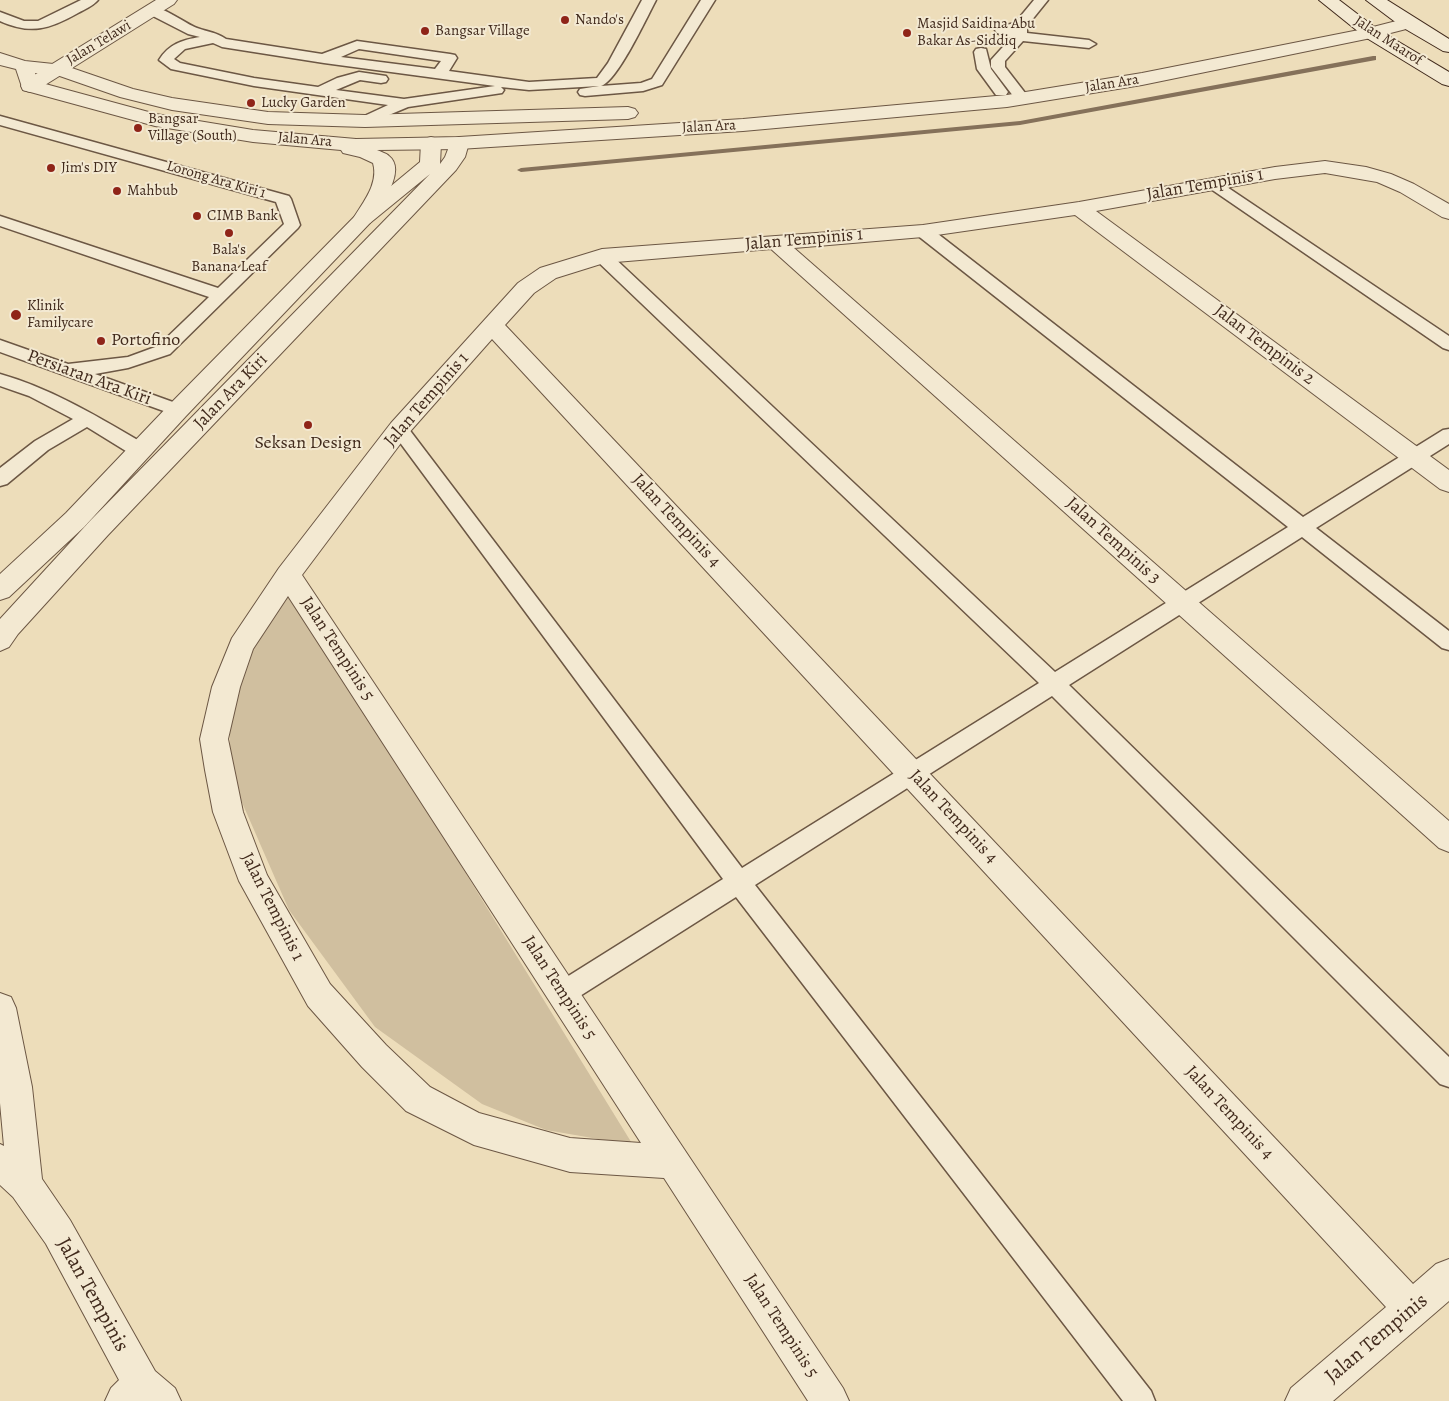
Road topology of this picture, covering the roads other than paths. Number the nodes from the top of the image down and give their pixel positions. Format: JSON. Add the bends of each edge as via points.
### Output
{"nodes":[{"id":1,"x":91,"y":0,"type":"edge"},
{"id":2,"x":649,"y":0,"type":"edge"},
{"id":3,"x":708,"y":0,"type":"edge"},
{"id":4,"x":1041,"y":0,"type":"edge"},
{"id":5,"x":1328,"y":0,"type":"edge"},
{"id":6,"x":157,"y":3,"type":"edge"},
{"id":7,"x":1382,"y":5,"type":"edge"},
{"id":8,"x":0,"y":16,"type":"edge"},
{"id":9,"x":1354,"y":20,"type":"junction"},
{"id":10,"x":1408,"y":22,"type":"junction"},
{"id":11,"x":1020,"y":31,"type":"junction"},
{"id":12,"x":83,"y":33,"type":"dead end"},
{"id":13,"x":999,"y":33,"type":"dead end"},
{"id":14,"x":1371,"y":33,"type":"junction"},
{"id":15,"x":216,"y":38,"type":"junction"},
{"id":16,"x":1089,"y":44,"type":"dead end"},
{"id":17,"x":1449,"y":47,"type":"edge"},
{"id":18,"x":981,"y":52,"type":"dead end"},
{"id":19,"x":324,"y":59,"type":"junction"},
{"id":20,"x":0,"y":60,"type":"edge"},
{"id":21,"x":52,"y":61,"type":"junction"},
{"id":22,"x":24,"y":66,"type":"junction"},
{"id":23,"x":196,"y":69,"type":"junction"},
{"id":24,"x":439,"y":75,"type":"junction"},
{"id":25,"x":1449,"y":80,"type":"edge"},
{"id":26,"x":426,"y":84,"type":"dead end"},
{"id":27,"x":30,"y":86,"type":"junction"},
{"id":28,"x":529,"y":86,"type":"junction"},
{"id":29,"x":320,"y":92,"type":"junction"},
{"id":30,"x":582,"y":92,"type":"dead end"},
{"id":31,"x":1010,"y":93,"type":"junction"},
{"id":32,"x":405,"y":103,"type":"junction"},
{"id":33,"x":671,"y":112,"type":"dead end"},
{"id":34,"x":642,"y":113,"type":"dead end"},
{"id":35,"x":553,"y":116,"type":"junction"},
{"id":36,"x":0,"y":120,"type":"edge"},
{"id":37,"x":365,"y":121,"type":"junction"},
{"id":38,"x":320,"y":142,"type":"junction"},
{"id":39,"x":431,"y":143,"type":"junction"},
{"id":40,"x":459,"y":143,"type":"junction"},
{"id":41,"x":1213,"y":184,"type":"junction"},
{"id":42,"x":1079,"y":208,"type":"junction"},
{"id":43,"x":1449,"y":213,"type":"edge"},
{"id":44,"x":363,"y":219,"type":"junction"},
{"id":45,"x":0,"y":221,"type":"edge"},
{"id":46,"x":923,"y":230,"type":"junction"},
{"id":47,"x":776,"y":243,"type":"junction"},
{"id":48,"x":602,"y":256,"type":"junction"},
{"id":49,"x":221,"y":295,"type":"junction"},
{"id":50,"x":492,"y":325,"type":"junction"},
{"id":51,"x":1449,"y":344,"type":"edge"},
{"id":52,"x":0,"y":346,"type":"edge"},
{"id":53,"x":68,"y":370,"type":"junction"},
{"id":54,"x":0,"y":380,"type":"edge"},
{"id":55,"x":178,"y":410,"type":"junction"},
{"id":56,"x":88,"y":419,"type":"junction"},
{"id":57,"x":399,"y":429,"type":"junction"},
{"id":58,"x":1449,"y":435,"type":"edge"},
{"id":59,"x":141,"y":451,"type":"junction"},
{"id":60,"x":1414,"y":457,"type":"junction"},
{"id":61,"x":0,"y":480,"type":"edge"},
{"id":62,"x":1449,"y":482,"type":"edge"},
{"id":63,"x":1302,"y":526,"type":"junction"},
{"id":64,"x":288,"y":575,"type":"junction"},
{"id":65,"x":0,"y":590,"type":"edge"},
{"id":66,"x":1182,"y":603,"type":"junction"},
{"id":67,"x":0,"y":640,"type":"edge"},
{"id":68,"x":1449,"y":642,"type":"edge"},
{"id":69,"x":1054,"y":684,"type":"junction"},
{"id":70,"x":912,"y":773,"type":"junction"},
{"id":71,"x":1449,"y":839,"type":"edge"},
{"id":72,"x":739,"y":882,"type":"junction"},
{"id":73,"x":563,"y":993,"type":"junction"},
{"id":74,"x":0,"y":1008,"type":"edge"},
{"id":75,"x":1449,"y":1075,"type":"edge"},
{"id":76,"x":0,"y":1161,"type":"edge"},
{"id":77,"x":674,"y":1162,"type":"junction"},
{"id":78,"x":25,"y":1186,"type":"junction"},
{"id":79,"x":1449,"y":1277,"type":"edge"},
{"id":80,"x":1412,"y":1310,"type":"junction"},
{"id":81,"x":142,"y":1395,"type":"edge"},
{"id":82,"x":830,"y":1401,"type":"edge"},
{"id":83,"x":1141,"y":1401,"type":"edge"},
{"id":84,"x":1304,"y":1401,"type":"edge"}],
"edges":[{"from":1,"to":8,"type":"lane","via":[[38,24],[23,25]]},
{"from":2,"to":28,"type":"lane","via":[[615,64],[601,82]]},
{"from":3,"to":30,"type":"lane","via":[[657,82],[643,87]]},
{"from":4,"to":11,"type":"lane"},
{"from":5,"to":9,"type":"street","name":"Jalan Maarof"},
{"from":6,"to":12,"type":"street","name":"Jalan Telawi"},
{"from":6,"to":15,"type":"lane","via":[[192,31]]},
{"from":6,"to":21,"type":"street","name":"Jalan Telawi"},
{"from":7,"to":9,"type":"street","name":"Jalan Ara"},
{"from":7,"to":10,"type":"street","name":"Jalan Maarof"},
{"from":9,"to":14,"type":"street","name":"Jalan Maarof"},
{"from":9,"to":31,"type":"street","name":"Jalan Ara"},
{"from":10,"to":14,"type":"street","name":"Jalan Ara"},
{"from":10,"to":17,"type":"street","name":"Jalan Maarof"},
{"from":11,"to":13,"type":"lane"},
{"from":11,"to":16,"type":"lane"},
{"from":11,"to":31,"type":"lane","via":[[998,60]]},
{"from":14,"to":25,"type":"street","name":"Jalan Maarof"},
{"from":14,"to":31,"type":"street","name":"Jalan Ara","via":[[1142,79]]},
{"from":15,"to":19,"type":"lane"},
{"from":15,"to":23,"type":"lane"},
{"from":15,"to":23,"type":"lane","via":[[184,44],[170,52],[166,60],[176,66]]},
{"from":18,"to":31,"type":"lane","via":[[983,68]]},
{"from":19,"to":24,"type":"lane"},
{"from":19,"to":24,"type":"lane","via":[[357,45],[450,58]]},
{"from":20,"to":22,"type":"street","name":"Jalan Ara"},
{"from":21,"to":22,"type":"street","name":"Jalan Ara"},
{"from":21,"to":27,"type":"street","name":"Jalan Telawi"},
{"from":21,"to":37,"type":"street","name":"Jalan Ara","via":[[127,93],[172,104],[268,118]]},
{"from":22,"to":27,"type":"street"},
{"from":23,"to":29,"type":"lane"},
{"from":24,"to":28,"type":"lane"},
{"from":26,"to":29,"type":"lane","via":[[359,76]]},
{"from":27,"to":38,"type":"street","name":"Jalan Ara","via":[[154,120],[253,136]]},
{"from":28,"to":32,"type":"lane"},
{"from":29,"to":32,"type":"lane"},
{"from":31,"to":33,"type":"street","name":"Jalan Ara"},
{"from":31,"to":40,"type":"street","name":"Jalan Ara","via":[[743,125]]},
{"from":32,"to":37,"type":"lane"},
{"from":34,"to":35,"type":"street","name":"Jalan Ara"},
{"from":35,"to":37,"type":"street","name":"Jalan Ara"},
{"from":35,"to":39,"type":"street","via":[[484,126]]},
{"from":36,"to":49,"type":"lane","name":"Lorong Ara Kiri 1","via":[[283,199],[292,225]]},
{"from":38,"to":39,"type":"street","name":"Jalan Ara","via":[[356,145]]},
{"from":38,"to":44,"type":"street","via":[[367,153],[382,160],[386,168],[385,179]]},
{"from":39,"to":40,"type":"street","name":"Jalan Ara"},
{"from":39,"to":44,"type":"street","name":"Jalan Ara Kiri","via":[[430,164]]},
{"from":40,"to":67,"type":"street","name":"Jalan Ara Kiri","via":[[456,157],[448,166],[99,528]]},
{"from":41,"to":42,"type":"street","name":"Jalan Tempinis 1"},
{"from":41,"to":43,"type":"street","name":"Jalan Tempinis 1","via":[[1325,167],[1384,178]]},
{"from":41,"to":51,"type":"lane"},
{"from":42,"to":46,"type":"street","name":"Jalan Tempinis 1"},
{"from":42,"to":60,"type":"street","name":"Jalan Tempinis 2"},
{"from":44,"to":55,"type":"street","name":"Jalan Ara Kiri"},
{"from":45,"to":49,"type":"lane"},
{"from":46,"to":47,"type":"street","name":"Jalan Tempinis 1"},
{"from":46,"to":63,"type":"lane"},
{"from":47,"to":48,"type":"street","name":"Jalan Tempinis 1"},
{"from":47,"to":66,"type":"street","name":"Jalan Tempinis 3"},
{"from":48,"to":50,"type":"street","name":"Jalan Tempinis 1","via":[[548,273],[526,288]]},
{"from":48,"to":69,"type":"lane"},
{"from":49,"to":53,"type":"lane","name":"Lorong Ara Kiri 1","via":[[164,350],[141,361]]},
{"from":50,"to":57,"type":"street","name":"Jalan Tempinis 1"},
{"from":50,"to":70,"type":"street","name":"Jalan Tempinis 4"},
{"from":52,"to":53,"type":"lane","name":"Persiaran Ara Kiri"},
{"from":53,"to":55,"type":"lane","name":"Persiaran Ara Kiri"},
{"from":54,"to":56,"type":"lane","name":"Persiaran Ara Kiri","via":[[35,392]]},
{"from":55,"to":59,"type":"street","name":"Jalan Ara Kiri"},
{"from":56,"to":59,"type":"lane","name":"Persiaran Ara Kiri"},
{"from":56,"to":61,"type":"lane","via":[[67,429],[14,466]]},
{"from":57,"to":64,"type":"street","name":"Jalan Tempinis 1"},
{"from":57,"to":72,"type":"lane"},
{"from":58,"to":60,"type":"lane"},
{"from":59,"to":65,"type":"street","name":"Jalan Ara Kiri","via":[[75,520]]},
{"from":60,"to":62,"type":"street","name":"Jalan Tempinis 2"},
{"from":60,"to":63,"type":"lane"},
{"from":63,"to":66,"type":"lane"},
{"from":63,"to":68,"type":"lane"},
{"from":64,"to":73,"type":"street","name":"Jalan Tempinis 5"},
{"from":64,"to":77,"type":"street","name":"Jalan Tempinis 1","via":[[241,646],[226,687],[214,739],[228,812],[254,881],[319,995],[418,1099],[474,1128],[570,1155]]},
{"from":66,"to":69,"type":"lane"},
{"from":66,"to":71,"type":"street","name":"Jalan Tempinis 3"},
{"from":69,"to":70,"type":"lane"},
{"from":69,"to":75,"type":"lane"},
{"from":70,"to":72,"type":"lane"},
{"from":70,"to":80,"type":"street","name":"Jalan Tempinis 4"},
{"from":72,"to":73,"type":"lane"},
{"from":72,"to":83,"type":"lane"},
{"from":73,"to":77,"type":"street","name":"Jalan Tempinis 5"},
{"from":74,"to":78,"type":"street","name":"Jalan Tempinis","via":[[15,1086]]},
{"from":76,"to":78,"type":"street","name":"Jalan Tempinis"},
{"from":77,"to":82,"type":"street","name":"Jalan Tempinis 5"},
{"from":78,"to":81,"type":"street","name":"Jalan Tempinis","via":[[58,1232]]},
{"from":79,"to":80,"type":"street","name":"Jalan Tempinis"},
{"from":80,"to":84,"type":"street","name":"Jalan Tempinis"}]}
